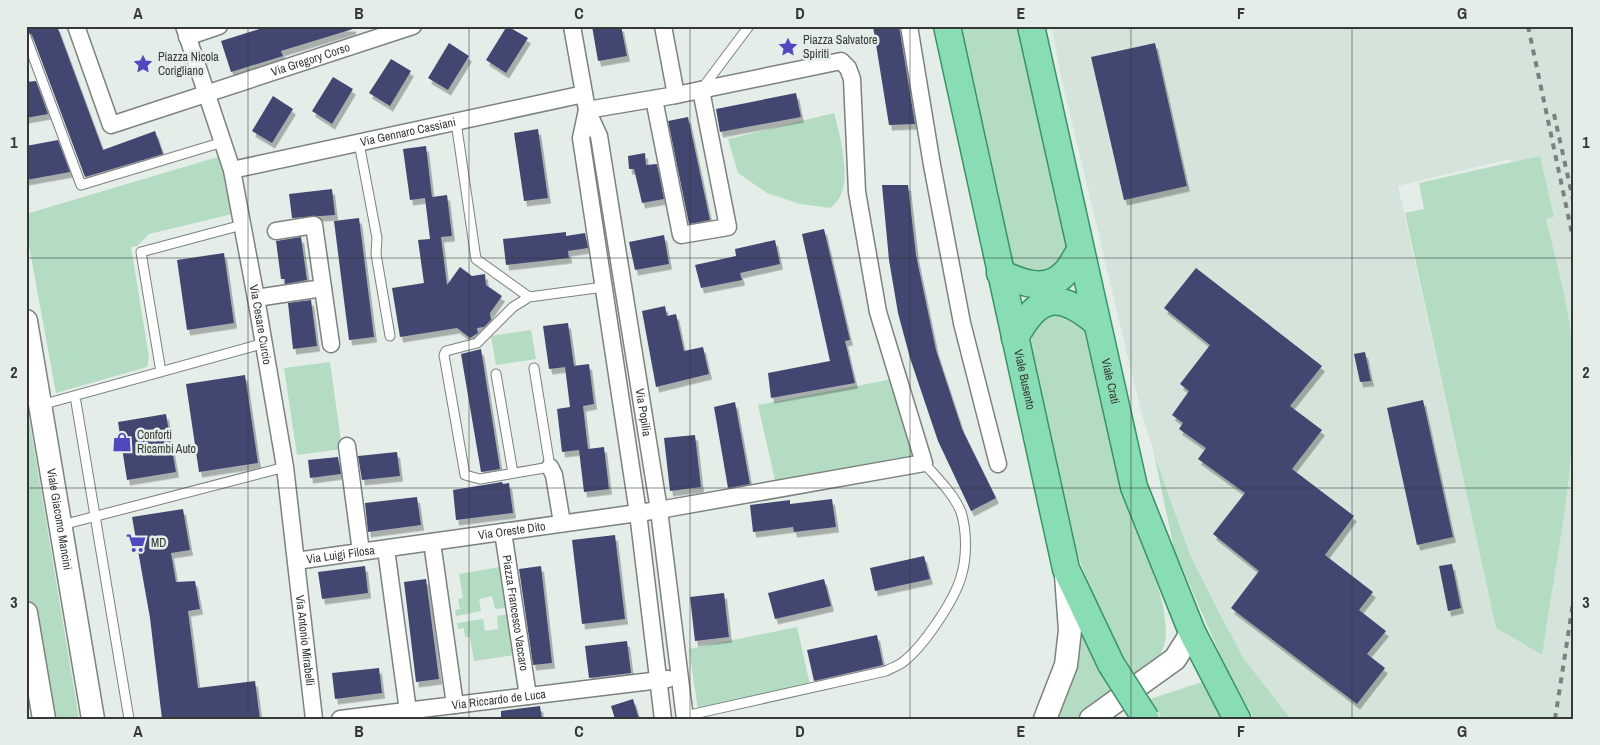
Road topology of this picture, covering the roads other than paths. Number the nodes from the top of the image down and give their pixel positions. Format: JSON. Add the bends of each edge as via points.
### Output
{"nodes":[{"id":1,"x":76,"y":26,"type":"edge"},
{"id":2,"x":219,"y":26,"type":"edge"},
{"id":3,"x":413,"y":26,"type":"edge"},
{"id":4,"x":572,"y":26,"type":"edge"},
{"id":5,"x":663,"y":26,"type":"edge"},
{"id":6,"x":749,"y":26,"type":"edge"},
{"id":7,"x":910,"y":26,"type":"edge"},
{"id":8,"x":947,"y":26,"type":"edge"},
{"id":9,"x":1031,"y":26,"type":"edge"},
{"id":10,"x":186,"y":31,"type":"edge"},
{"id":11,"x":26,"y":37,"type":"edge"},
{"id":12,"x":701,"y":90,"type":"junction"},
{"id":13,"x":207,"y":92,"type":"junction"},
{"id":14,"x":676,"y":95,"type":"junction"},
{"id":15,"x":654,"y":99,"type":"junction"},
{"id":16,"x":586,"y":102,"type":"junction"},
{"id":17,"x":456,"y":122,"type":"junction"},
{"id":18,"x":223,"y":142,"type":"junction"},
{"id":19,"x":359,"y":142,"type":"junction"},
{"id":20,"x":232,"y":170,"type":"junction"},
{"id":21,"x":242,"y":225,"type":"junction"},
{"id":22,"x":276,"y":230,"type":"dead end"},
{"id":23,"x":1080,"y":251,"type":"junction"},
{"id":24,"x":1000,"y":273,"type":"junction"},
{"id":25,"x":604,"y":287,"type":"junction"},
{"id":26,"x":323,"y":288,"type":"junction"},
{"id":27,"x":529,"y":297,"type":"junction"},
{"id":28,"x":256,"y":298,"type":"junction"},
{"id":29,"x":26,"y":321,"type":"edge"},
{"id":30,"x":1096,"y":322,"type":"junction"},
{"id":31,"x":390,"y":336,"type":"dead end"},
{"id":32,"x":1015,"y":338,"type":"junction"},
{"id":33,"x":265,"y":343,"type":"junction"},
{"id":34,"x":331,"y":344,"type":"dead end"},
{"id":35,"x":534,"y":368,"type":"dead end"},
{"id":36,"x":161,"y":372,"type":"junction"},
{"id":37,"x":496,"y":374,"type":"dead end"},
{"id":38,"x":76,"y":402,"type":"dead end"},
{"id":39,"x":41,"y":405,"type":"junction"},
{"id":40,"x":347,"y":446,"type":"dead end"},
{"id":41,"x":924,"y":464,"type":"junction"},
{"id":42,"x":998,"y":464,"type":"dead end"},
{"id":43,"x":285,"y":467,"type":"junction"},
{"id":44,"x":550,"y":467,"type":"junction"},
{"id":45,"x":513,"y":473,"type":"junction"},
{"id":46,"x":659,"y":510,"type":"junction"},
{"id":47,"x":638,"y":513,"type":"junction"},
{"id":48,"x":96,"y":516,"type":"junction"},
{"id":49,"x":562,"y":523,"type":"junction"},
{"id":50,"x":62,"y":525,"type":"junction"},
{"id":51,"x":503,"y":532,"type":"junction"},
{"id":52,"x":432,"y":542,"type":"junction"},
{"id":53,"x":386,"y":548,"type":"junction"},
{"id":54,"x":361,"y":552,"type":"junction"},
{"id":55,"x":296,"y":561,"type":"junction"},
{"id":56,"x":1066,"y":569,"type":"junction"},
{"id":57,"x":26,"y":613,"type":"edge"},
{"id":58,"x":1192,"y":632,"type":"junction"},
{"id":59,"x":680,"y":677,"type":"junction"},
{"id":60,"x":658,"y":680,"type":"junction"},
{"id":61,"x":528,"y":696,"type":"junction"},
{"id":62,"x":455,"y":705,"type":"junction"},
{"id":63,"x":408,"y":711,"type":"junction"},
{"id":64,"x":685,"y":718,"type":"edge"},
{"id":65,"x":44,"y":719,"type":"edge"},
{"id":66,"x":93,"y":719,"type":"edge"},
{"id":67,"x":129,"y":719,"type":"edge"},
{"id":68,"x":314,"y":719,"type":"edge"},
{"id":69,"x":340,"y":719,"type":"edge"},
{"id":70,"x":663,"y":719,"type":"edge"},
{"id":71,"x":1045,"y":719,"type":"edge"},
{"id":72,"x":1091,"y":719,"type":"edge"},
{"id":73,"x":1146,"y":719,"type":"edge"},
{"id":74,"x":1237,"y":719,"type":"edge"}],
"edges":[{"from":1,"to":13,"type":"street","via":[[111,125]]},
{"from":2,"to":10,"type":"street"},
{"from":3,"to":13,"type":"street","name":"Via Gregory Corso"},
{"from":4,"to":16,"type":"street","name":"Via Popilia"},
{"from":5,"to":14,"type":"street"},
{"from":6,"to":12,"type":"lane"},
{"from":7,"to":42,"type":"street","via":[[962,323]]},
{"from":8,"to":24,"type":"main road","name":"Viale Busento"},
{"from":9,"to":23,"type":"main road","name":"Viale Crati"},
{"from":10,"to":13,"type":"street"},
{"from":11,"to":18,"type":"lane","via":[[81,185]]},
{"from":12,"to":14,"type":"street"},
{"from":12,"to":15,"type":"street","via":[[728,227],[681,235]]},
{"from":12,"to":41,"type":"street","via":[[841,61],[848,68],[854,96],[857,192],[878,312]]},
{"from":13,"to":18,"type":"street","name":"Via Cesare Curcio"},
{"from":14,"to":15,"type":"street"},
{"from":15,"to":16,"type":"street"},
{"from":16,"to":17,"type":"street","name":"Via Gennaro Cassiani"},
{"from":16,"to":25,"type":"street","name":"Via Popilia","via":[[581,138]]},
{"from":16,"to":46,"type":"street","name":"Via Popilia","via":[[599,136]]},
{"from":17,"to":19,"type":"street","name":"Via Gennaro Cassiani"},
{"from":17,"to":27,"type":"lane","via":[[476,259]]},
{"from":18,"to":20,"type":"street","name":"Via Cesare Curcio"},
{"from":19,"to":20,"type":"street","name":"Via Gennaro Cassiani"},
{"from":19,"to":31,"type":"lane","via":[[377,238],[376,254]]},
{"from":20,"to":21,"type":"street","name":"Via Cesare Curcio"},
{"from":21,"to":28,"type":"street","name":"Via Cesare Curcio"},
{"from":21,"to":36,"type":"lane","via":[[141,252]]},
{"from":22,"to":26,"type":"street","via":[[314,225]]},
{"from":23,"to":24,"type":"main road","via":[[1064,274],[1052,283],[1020,282]]},
{"from":23,"to":30,"type":"main road","name":"Viale Crati"},
{"from":24,"to":32,"type":"main road","name":"Viale Busento"},
{"from":25,"to":27,"type":"lane"},
{"from":25,"to":47,"type":"street","name":"Via Popilia"},
{"from":26,"to":28,"type":"street"},
{"from":26,"to":34,"type":"street"},
{"from":27,"to":45,"type":"lane","via":[[513,307],[477,343],[450,349],[444,355],[465,475],[480,479]]},
{"from":28,"to":33,"type":"street","name":"Via Cesare Curcio"},
{"from":29,"to":39,"type":"street","name":"Viale Giacomo Mancini"},
{"from":30,"to":32,"type":"main road","via":[[1075,305],[1051,302],[1032,312]]},
{"from":30,"to":58,"type":"main road","name":"Viale Crati","via":[[1134,487]]},
{"from":32,"to":56,"type":"main road","name":"Viale Busento"},
{"from":33,"to":36,"type":"lane"},
{"from":33,"to":43,"type":"street","name":"Via Cesare Curcio"},
{"from":35,"to":44,"type":"lane"},
{"from":36,"to":39,"type":"lane"},
{"from":37,"to":45,"type":"lane"},
{"from":38,"to":48,"type":"lane"},
{"from":39,"to":50,"type":"street","name":"Viale Giacomo Mancini"},
{"from":40,"to":54,"type":"street"},
{"from":41,"to":46,"type":"street","name":"Via Oreste Dito"},
{"from":41,"to":64,"type":"lane","via":[[957,503],[964,526],[964,559],[954,592],[914,652],[886,671]]},
{"from":43,"to":48,"type":"lane"},
{"from":43,"to":55,"type":"street","name":"Via Cesare Curcio"},
{"from":44,"to":45,"type":"lane"},
{"from":44,"to":49,"type":"street"},
{"from":46,"to":47,"type":"street","name":"Via Oreste Dito"},
{"from":46,"to":59,"type":"street","name":"Via Popilia"},
{"from":47,"to":49,"type":"street","name":"Via Oreste Dito"},
{"from":47,"to":60,"type":"street","name":"Via Popilia"},
{"from":48,"to":50,"type":"lane"},
{"from":48,"to":67,"type":"lane"},
{"from":49,"to":51,"type":"street","name":"Via Oreste Dito"},
{"from":50,"to":66,"type":"street","name":"Viale Giacomo Mancini"},
{"from":51,"to":52,"type":"street","name":"Via Oreste Dito"},
{"from":51,"to":61,"type":"street","name":"Piazza Francesco Vaccaro"},
{"from":52,"to":53,"type":"street","name":"Via Oreste Dito"},
{"from":52,"to":62,"type":"street"},
{"from":53,"to":54,"type":"street","name":"Via Luigi Filosa"},
{"from":53,"to":63,"type":"street"},
{"from":54,"to":55,"type":"street","name":"Via Luigi Filosa"},
{"from":55,"to":68,"type":"street","name":"Via Antonio Mirabelli"},
{"from":56,"to":71,"type":"street","via":[[1070,630],[1066,665]]},
{"from":56,"to":73,"type":"main road","name":"Viale Busento","bridge":true,"via":[[1111,664]]},
{"from":57,"to":65,"type":"street"},
{"from":58,"to":72,"type":"street","via":[[1175,659]]},
{"from":58,"to":74,"type":"main road","name":"Viale Crati"},
{"from":59,"to":60,"type":"street","name":"Via Riccardo de Luca"},
{"from":59,"to":64,"type":"street","name":"Via Popilia"},
{"from":60,"to":61,"type":"street","name":"Via Riccardo de Luca"},
{"from":60,"to":70,"type":"street","name":"Via Popilia"},
{"from":61,"to":62,"type":"street","name":"Via Riccardo de Luca"},
{"from":62,"to":63,"type":"street","name":"Via Riccardo de Luca"},
{"from":63,"to":69,"type":"street","name":"Via Riccardo de Luca"}]}
